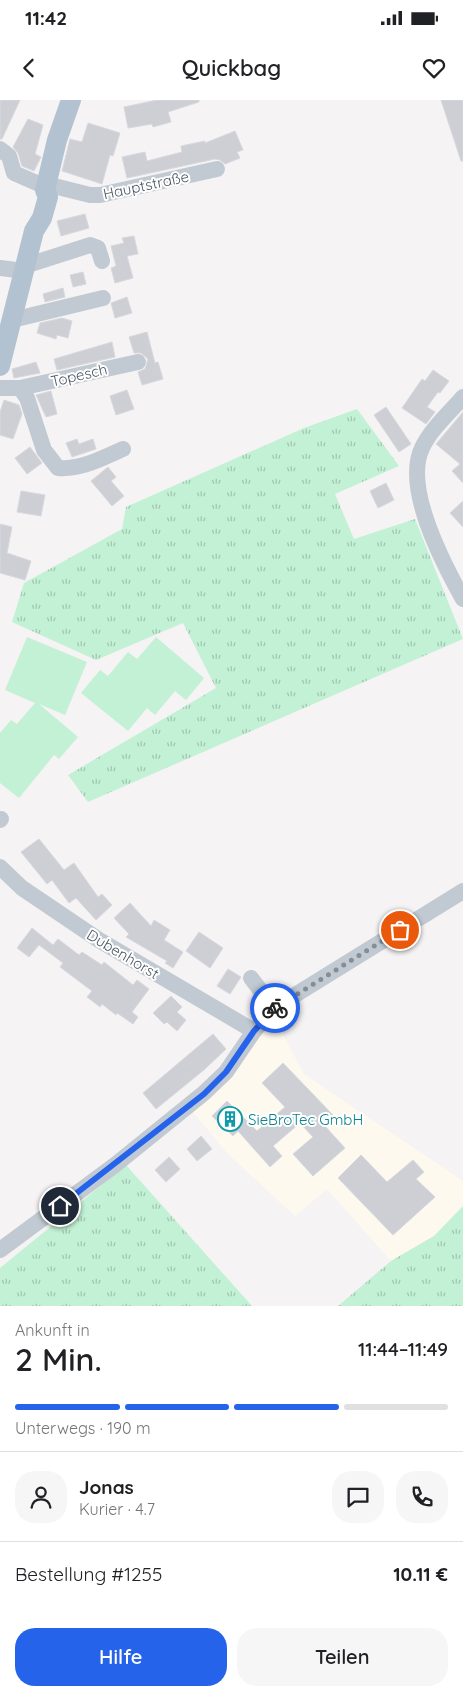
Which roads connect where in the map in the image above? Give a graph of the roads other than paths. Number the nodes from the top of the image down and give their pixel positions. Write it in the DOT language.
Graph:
graph roads {
  1 [pos="63,100"];
  2 [pos="71,100"];
  3 [pos="57,140"];
  4 [pos="0,148"];
  5 [pos="217,170"];
  6 [pos="46,187"];
  7 [pos="102,261"];
  8 [pos="0,268"];
  9 [pos="25,269"];
  10 [pos="103,298"];
  11 [pos="12,320"];
  12 [pos="138,362"];
  13 [pos="0,366"];
  14 [pos="0,388"];
  15 [pos="20,388"];
  16 [pos="463,397"];
  17 [pos="123,449"];
  18 [pos="463,599"];
  19 [pos="0,867"];
  20 [pos="463,891"];
  21 [pos="251,978"];
  22 [pos="274,1008"];
  23 [pos="254,1031"];
  24 [pos="0,1250"];
  1 -- 3 [label="main road"];
  2 -- 3 [label="main road"];
  3 -- 6 [label="main road"];
  4 -- 6 [label="street, Hauptstraße"];
  5 -- 6 [label="street, Hauptstraße"];
  6 -- 9 [label="main road"];
  7 -- 9 [label="street"];
  8 -- 9 [label="street"];
  9 -- 11 [label="main road"];
  10 -- 11 [label="street"];
  11 -- 13 [label="main road"];
  12 -- 15 [label="street, Topesch"];
  14 -- 15 [label="street, Topesch"];
  15 -- 17 [label="street"];
  16 -- 18 [label="street"];
  19 -- 23 [label="street, Dubenhorst"];
  20 -- 22 [label="street"];
  21 -- 22 [label="street"];
  22 -- 23 [label="street"];
  23 -- 24 [label="street"];
}
